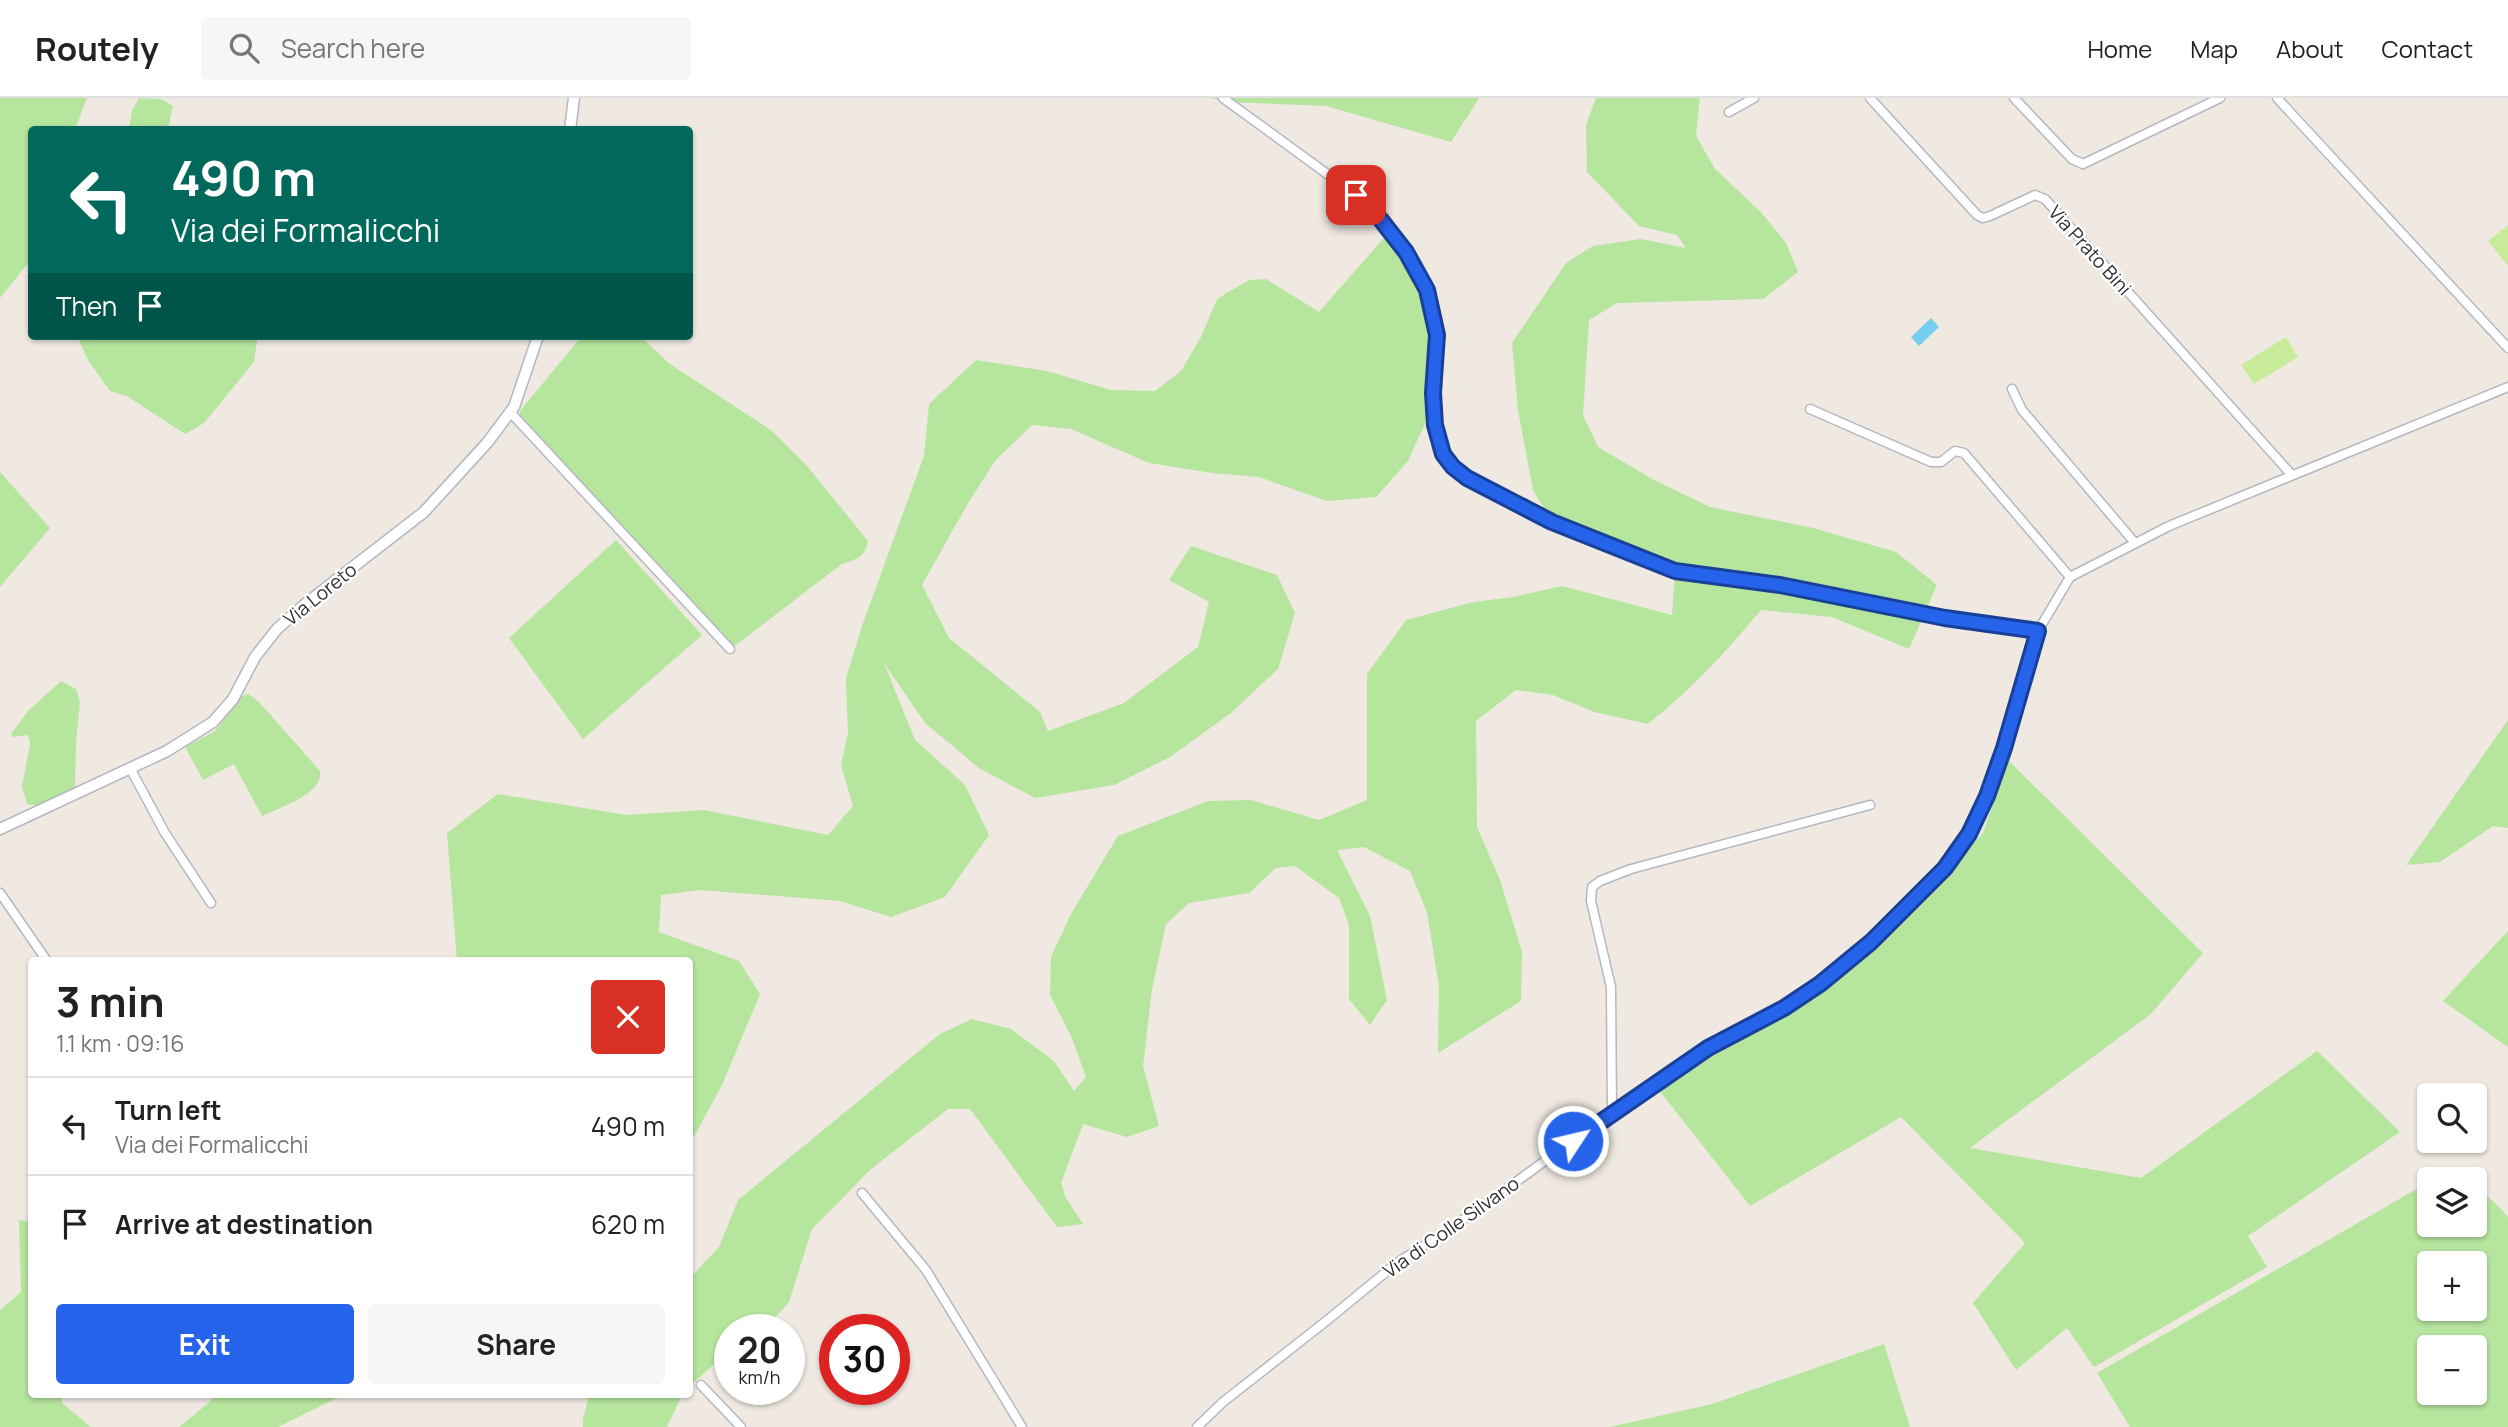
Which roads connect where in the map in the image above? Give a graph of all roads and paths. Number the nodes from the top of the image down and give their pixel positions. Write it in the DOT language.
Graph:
graph roads {
  1 [pos="574,98"];
  2 [pos="1223,98"];
  3 [pos="1754,98"];
  4 [pos="1870,98"];
  5 [pos="2014,98"];
  6 [pos="2220,98"];
  7 [pos="2277,98"];
  8 [pos="1729,112"];
  9 [pos="570,126"];
  10 [pos="537,340"];
  11 [pos="2508,348"];
  12 [pos="2508,387"];
  13 [pos="2012,389"];
  14 [pos="1810,409"];
  15 [pos="511,413"];
  16 [pos="2291,474"];
  17 [pos="2135,543"];
  18 [pos="2070,577"];
  19 [pos="2038,631"];
  20 [pos="730,649"];
  21 [pos="130,768"];
  22 [pos="1870,805"];
  23 [pos="0,829"];
  24 [pos="0,893"];
  25 [pos="211,902"];
  26 [pos="44,957"];
  27 [pos="1612,1114"];
  28 [pos="862,1193"];
  29 [pos="701,1384"];
  30 [pos="741,1427"];
  31 [pos="1021,1427"];
  32 [pos="1196,1427"];
  1 -- 9 [label="street"];
  2 -- 19 [label="street"];
  3 -- 8 [label="street"];
  4 -- 16 [label="street, Via Prato Bini"];
  5 -- 6 [label="street"];
  7 -- 11 [label="street"];
  10 -- 15 [label="street, Via Loreto"];
  12 -- 16 [label="street"];
  13 -- 17 [label="street"];
  14 -- 18 [label="street"];
  15 -- 20 [label="street"];
  15 -- 21 [label="street, Via Loreto"];
  16 -- 17 [label="street"];
  17 -- 18 [label="street"];
  18 -- 19 [label="street"];
  19 -- 27 [label="street, Via di Colle Silvano"];
  21 -- 23 [label="street, Via Loreto"];
  21 -- 25 [label="street"];
  22 -- 27 [label="street"];
  24 -- 26 [label="street"];
  27 -- 32 [label="street, Via di Colle Silvano"];
  28 -- 31 [label="street"];
  29 -- 30 [label="street"];
}
